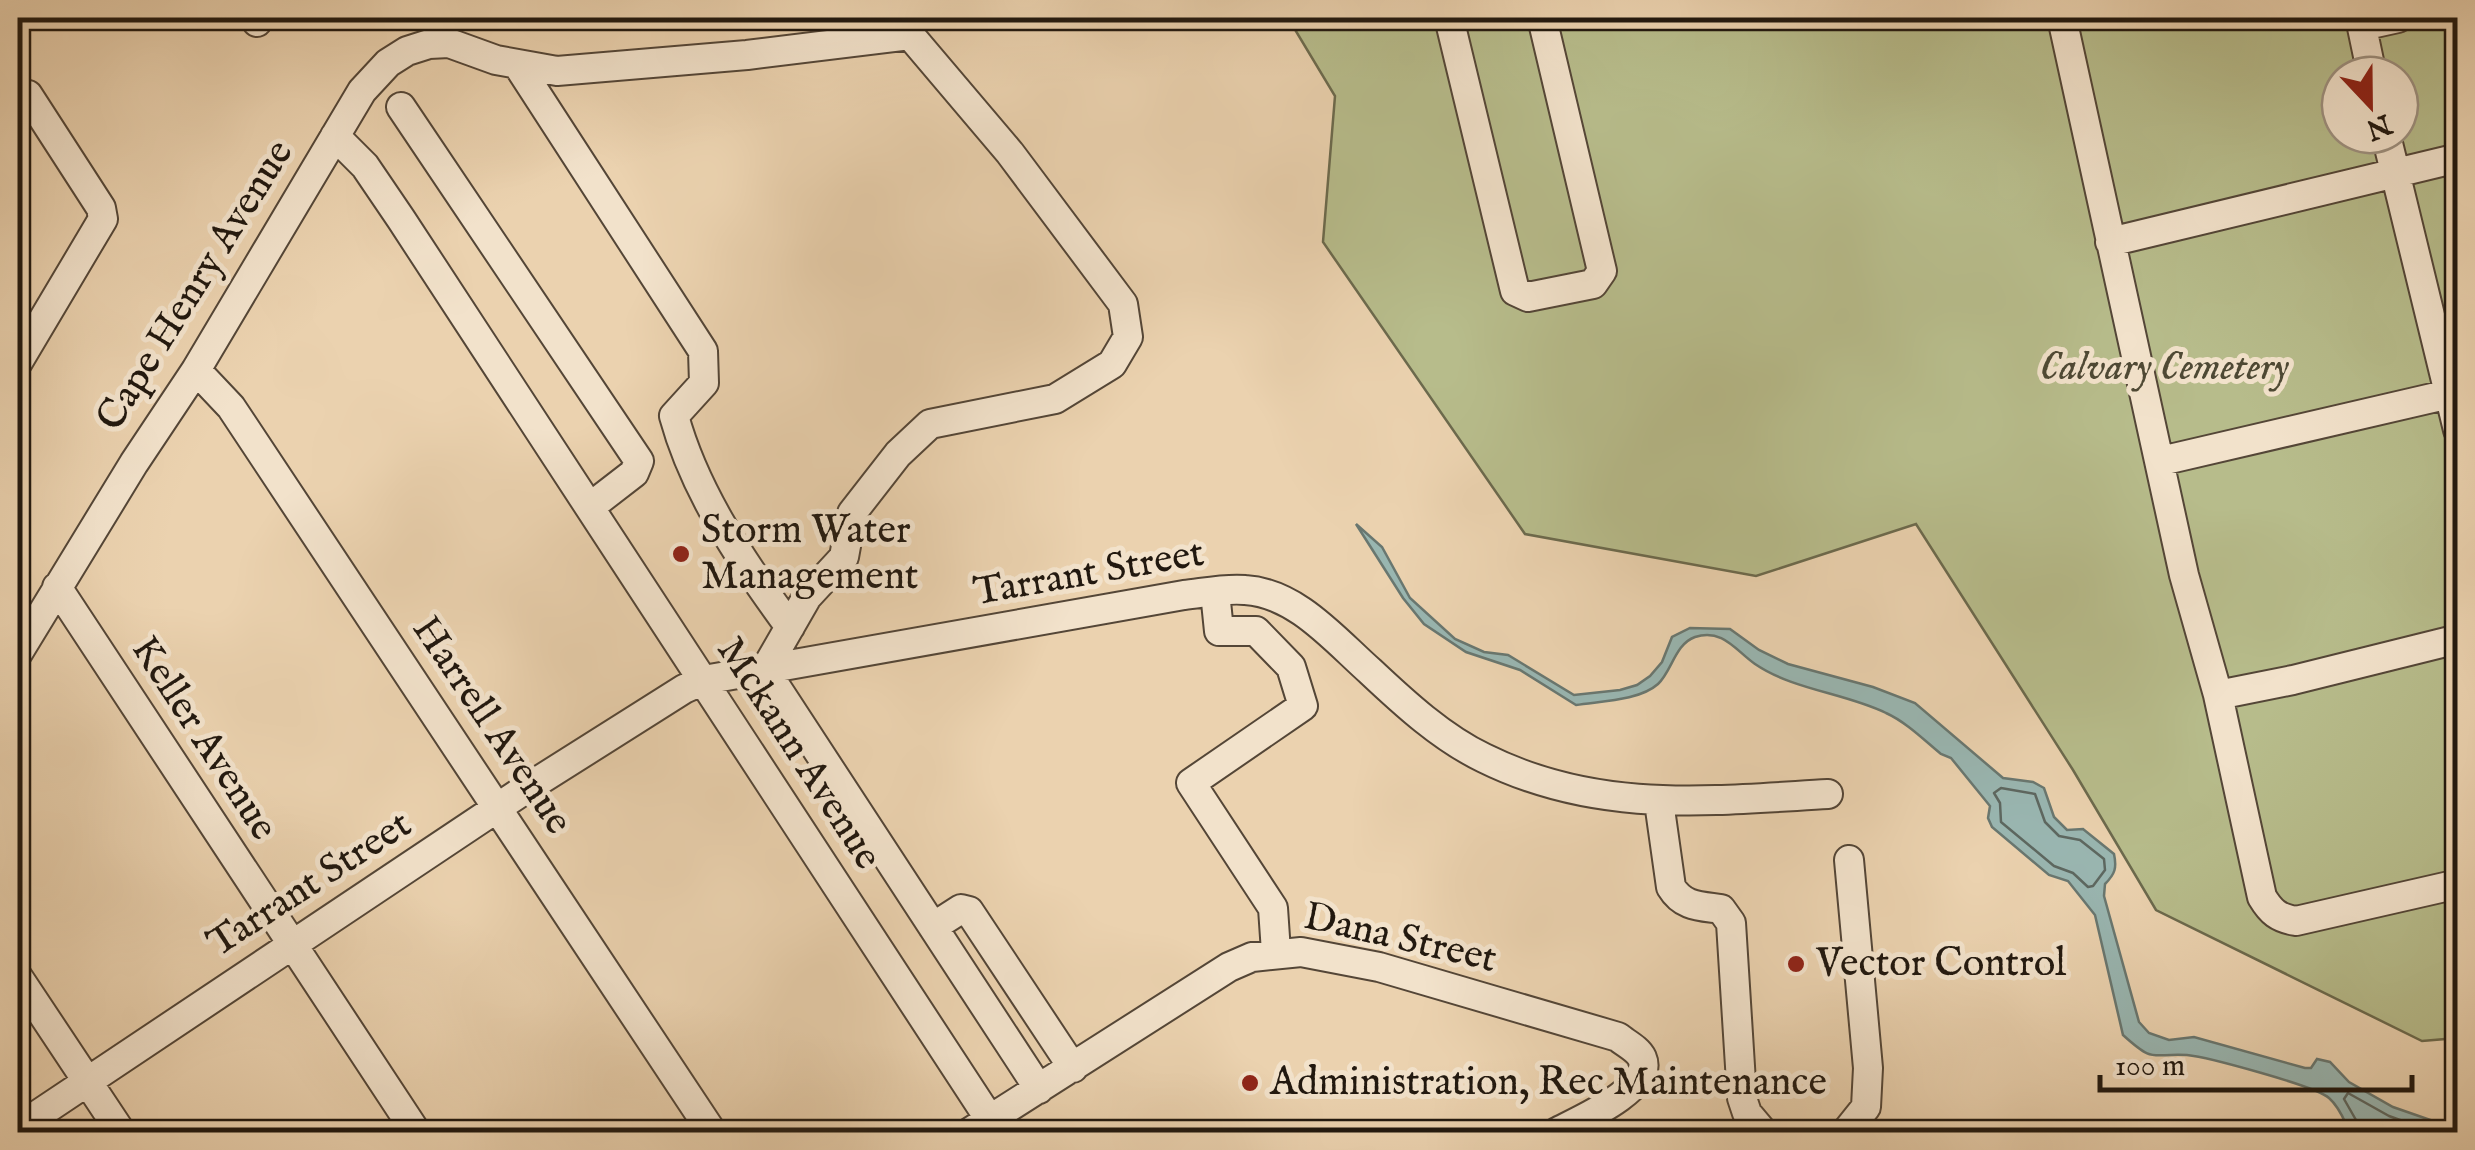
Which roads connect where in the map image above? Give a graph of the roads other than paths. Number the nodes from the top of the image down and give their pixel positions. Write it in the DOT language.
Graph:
graph roads {
  1 [pos="1449,18"];
  2 [pos="1542,18"];
  3 [pos="2062,18"];
  4 [pos="2398,18"];
  5 [pos="2361,22"];
  6 [pos="2368,55"];
  7 [pos="506,62"];
  8 [pos="28,95"];
  9 [pos="401,107"];
  10 [pos="335,136"];
  11 [pos="2391,155"];
  12 [pos="2458,158"];
  13 [pos="2396,173"];
  14 [pos="2110,242"];
  15 [pos="18,362"];
  16 [pos="196,370"];
  17 [pos="2453,392"];
  18 [pos="2458,430"];
  19 [pos="2160,461"];
  20 [pos="590,508"];
  21 [pos="57,588"];
  22 [pos="1215,592"];
  23 [pos="790,627"];
  24 [pos="2458,639"];
  25 [pos="18,653"];
  26 [pos="765,670"];
  27 [pos="704,680"];
  28 [pos="2218,695"];
  29 [pos="1828,794"];
  30 [pos="1659,802"];
  31 [pos="496,809"];
  32 [pos="1849,860"];
  33 [pos="2458,884"];
  34 [pos="933,927"];
  35 [pos="292,946"];
  36 [pos="1276,952"];
  37 [pos="18,977"];
  38 [pos="1073,1068"];
  39 [pos="87,1081"];
  40 [pos="1039,1088"];
  41 [pos="18,1128"];
  42 [pos="986,1128"];
  43 [pos="121,1132"];
  44 [pos="416,1132"];
  45 [pos="712,1132"];
  46 [pos="1558,1132"];
  47 [pos="1763,1132"];
  48 [pos="1846,1132"];
  1 -- 2 [label="street"];
  3 -- 14 [label="street"];
  4 -- 5 [label="street"];
  5 -- 6 [label="street"];
  7 -- 10 [label="street, Cape Henry Avenue"];
  7 -- 23 [label="street"];
  7 -- 23 [label="street, Cape Henry Avenue"];
  8 -- 15 [label="street"];
  9 -- 20 [label="street"];
  10 -- 16 [label="street, Cape Henry Avenue"];
  10 -- 20 [label="street, Mckann Avenue"];
  11 -- 13 [label="street"];
  12 -- 13 [label="street"];
  13 -- 14 [label="street"];
  13 -- 17 [label="street"];
  14 -- 19 [label="street"];
  16 -- 21 [label="street, Cape Henry Avenue"];
  16 -- 31 [label="street, Harrell Avenue"];
  17 -- 18 [label="street"];
  17 -- 19 [label="street"];
  19 -- 28 [label="street"];
  20 -- 27 [label="street, Mckann Avenue"];
  21 -- 25 [label="street, Cape Henry Avenue"];
  21 -- 35 [label="street, Keller Avenue"];
  22 -- 26 [label="street, Tarrant Street"];
  22 -- 30 [label="street, Tarrant Street"];
  22 -- 36 [label="street"];
  23 -- 26 [label="street"];
  24 -- 28 [label="street"];
  26 -- 27 [label="street, Tarrant Street"];
  26 -- 34 [label="street"];
  27 -- 31 [label="street, Tarrant Street"];
  27 -- 42 [label="street, Mckann Avenue"];
  28 -- 33 [label="street"];
  29 -- 30 [label="street, Tarrant Street"];
  30 -- 47 [label="street"];
  31 -- 35 [label="street, Tarrant Street"];
  31 -- 45 [label="street, Harrell Avenue"];
  32 -- 48 [label="street"];
  34 -- 38 [label="street"];
  34 -- 40 [label="street"];
  35 -- 39 [label="street, Tarrant Street"];
  35 -- 44 [label="street, Keller Avenue"];
  36 -- 38 [label="street, Dana Street"];
  36 -- 46 [label="street, Dana Street"];
  37 -- 39 [label="street"];
  38 -- 40 [label="street, Dana Street"];
  39 -- 41 [label="street, Tarrant Street"];
  39 -- 43 [label="street"];
  40 -- 42 [label="street, Dana Street"];
}
